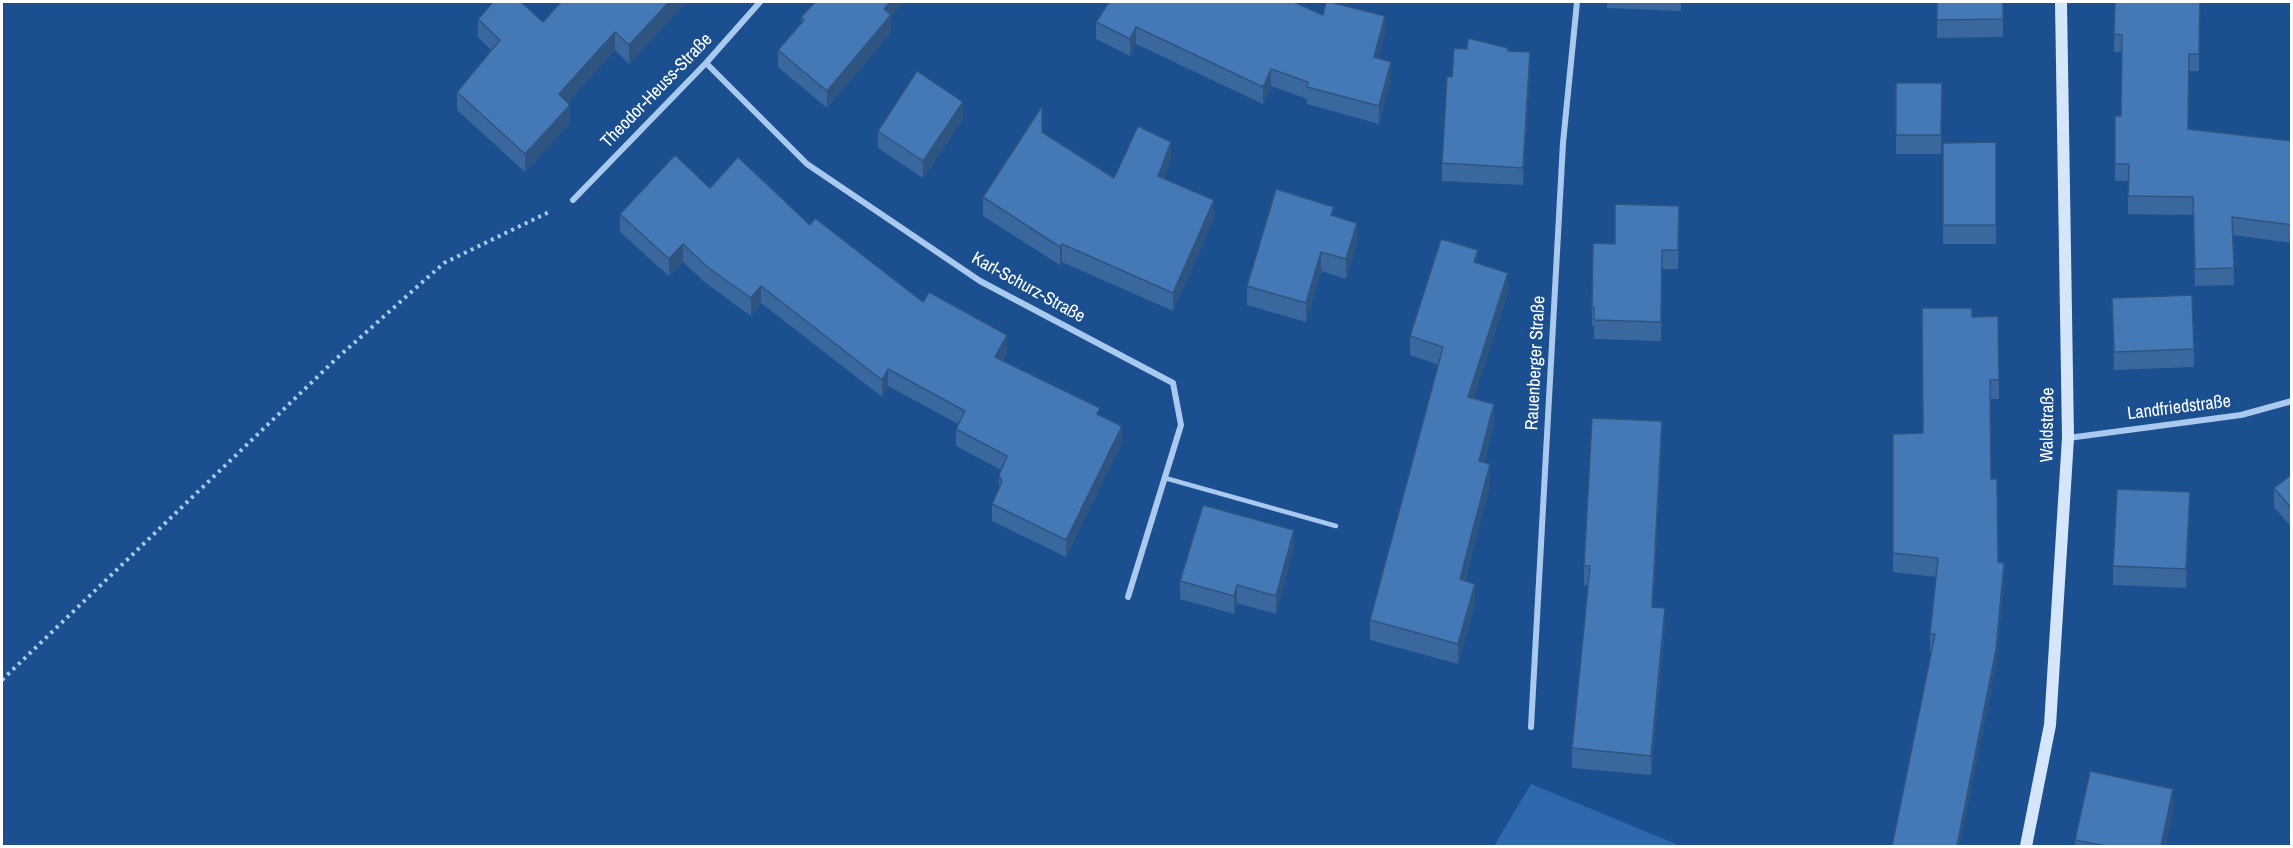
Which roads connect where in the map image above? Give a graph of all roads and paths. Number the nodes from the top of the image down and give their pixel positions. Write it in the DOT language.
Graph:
graph roads {
  1 [pos="759,2"];
  2 [pos="1577,2"];
  3 [pos="2061,2"];
  4 [pos="706,63"];
  5 [pos="573,200"];
  6 [pos="2292,401"];
  7 [pos="2068,438"];
  8 [pos="1165,478"];
  9 [pos="1336,526"];
  10 [pos="1128,597"];
  11 [pos="2,680"];
  12 [pos="1531,727"];
  13 [pos="2026,846"];
  1 -- 4 [label="street, Theodor-Heuss-Straße"];
  2 -- 12 [label="street, Rauenberger Straße"];
  3 -- 7 [label="street, Waldstraße"];
  4 -- 5 [label="street, Theodor-Heuss-Straße"];
  4 -- 8 [label="street, Karl-Schurz-Straße"];
  5 -- 11 [label="path"];
  6 -- 7 [label="street, Landfriedstraße"];
  7 -- 13 [label="street, Waldstraße"];
  8 -- 9 [label="lane"];
  8 -- 10 [label="street, Karl-Schurz-Straße"];
}
